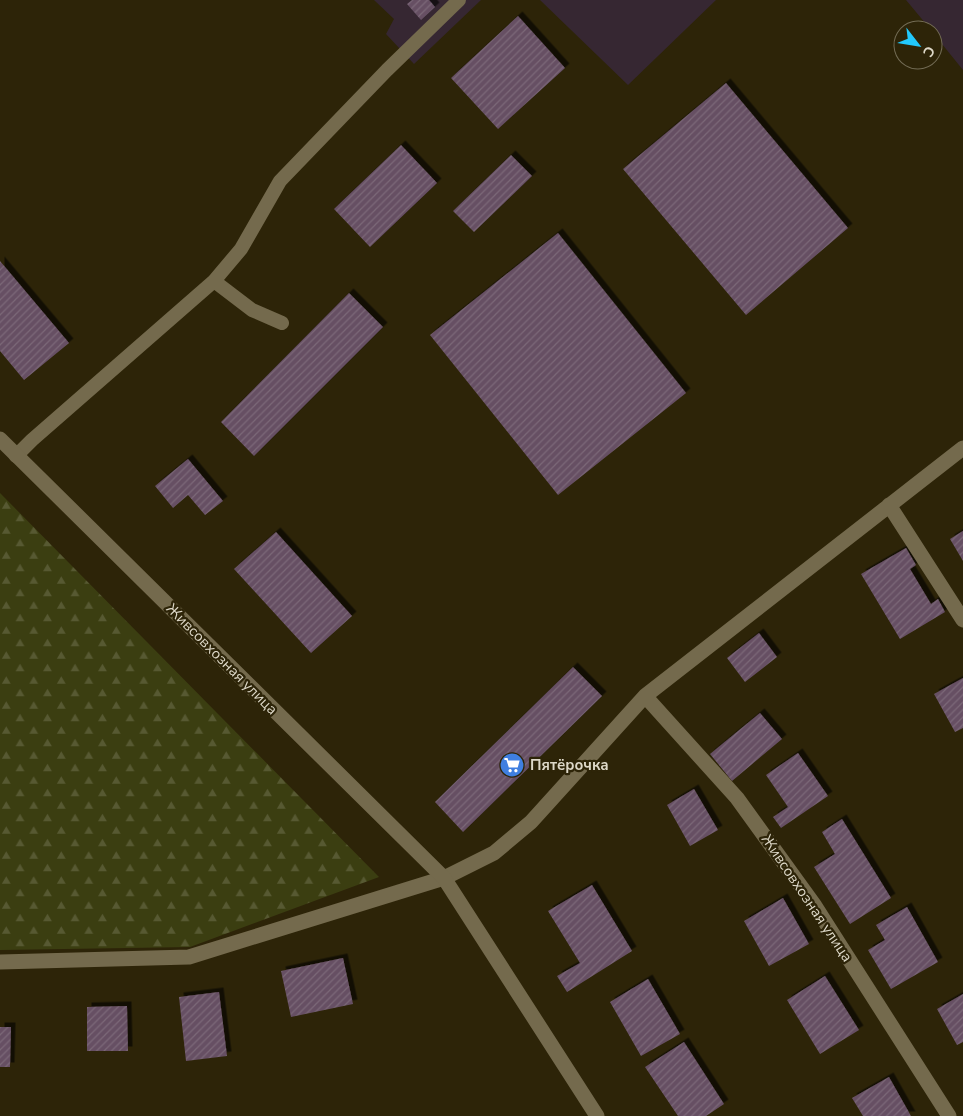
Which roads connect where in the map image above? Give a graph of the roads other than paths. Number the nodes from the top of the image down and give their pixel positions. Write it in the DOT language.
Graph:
graph roads {
  1 [pos="460,0"];
  2 [pos="214,281"];
  3 [pos="282,323"];
  4 [pos="0,439"];
  5 [pos="963,448"];
  6 [pos="16,456"];
  7 [pos="889,505"];
  8 [pos="963,620"];
  9 [pos="644,696"];
  10 [pos="444,878"];
  11 [pos="0,962"];
  12 [pos="597,1116"];
  13 [pos="949,1116"];
  1 -- 2 [label="lane"];
  2 -- 3 [label="lane"];
  2 -- 6 [label="lane"];
  4 -- 6 [label="street, Живсовхозная улица"];
  5 -- 7 [label="street"];
  6 -- 10 [label="street, Живсовхозная улица"];
  7 -- 8 [label="street"];
  7 -- 9 [label="street"];
  9 -- 10 [label="street"];
  9 -- 13 [label="street, Живсовхозная улица"];
  10 -- 11 [label="street"];
  10 -- 12 [label="street, Живсовхозная улица"];
}
